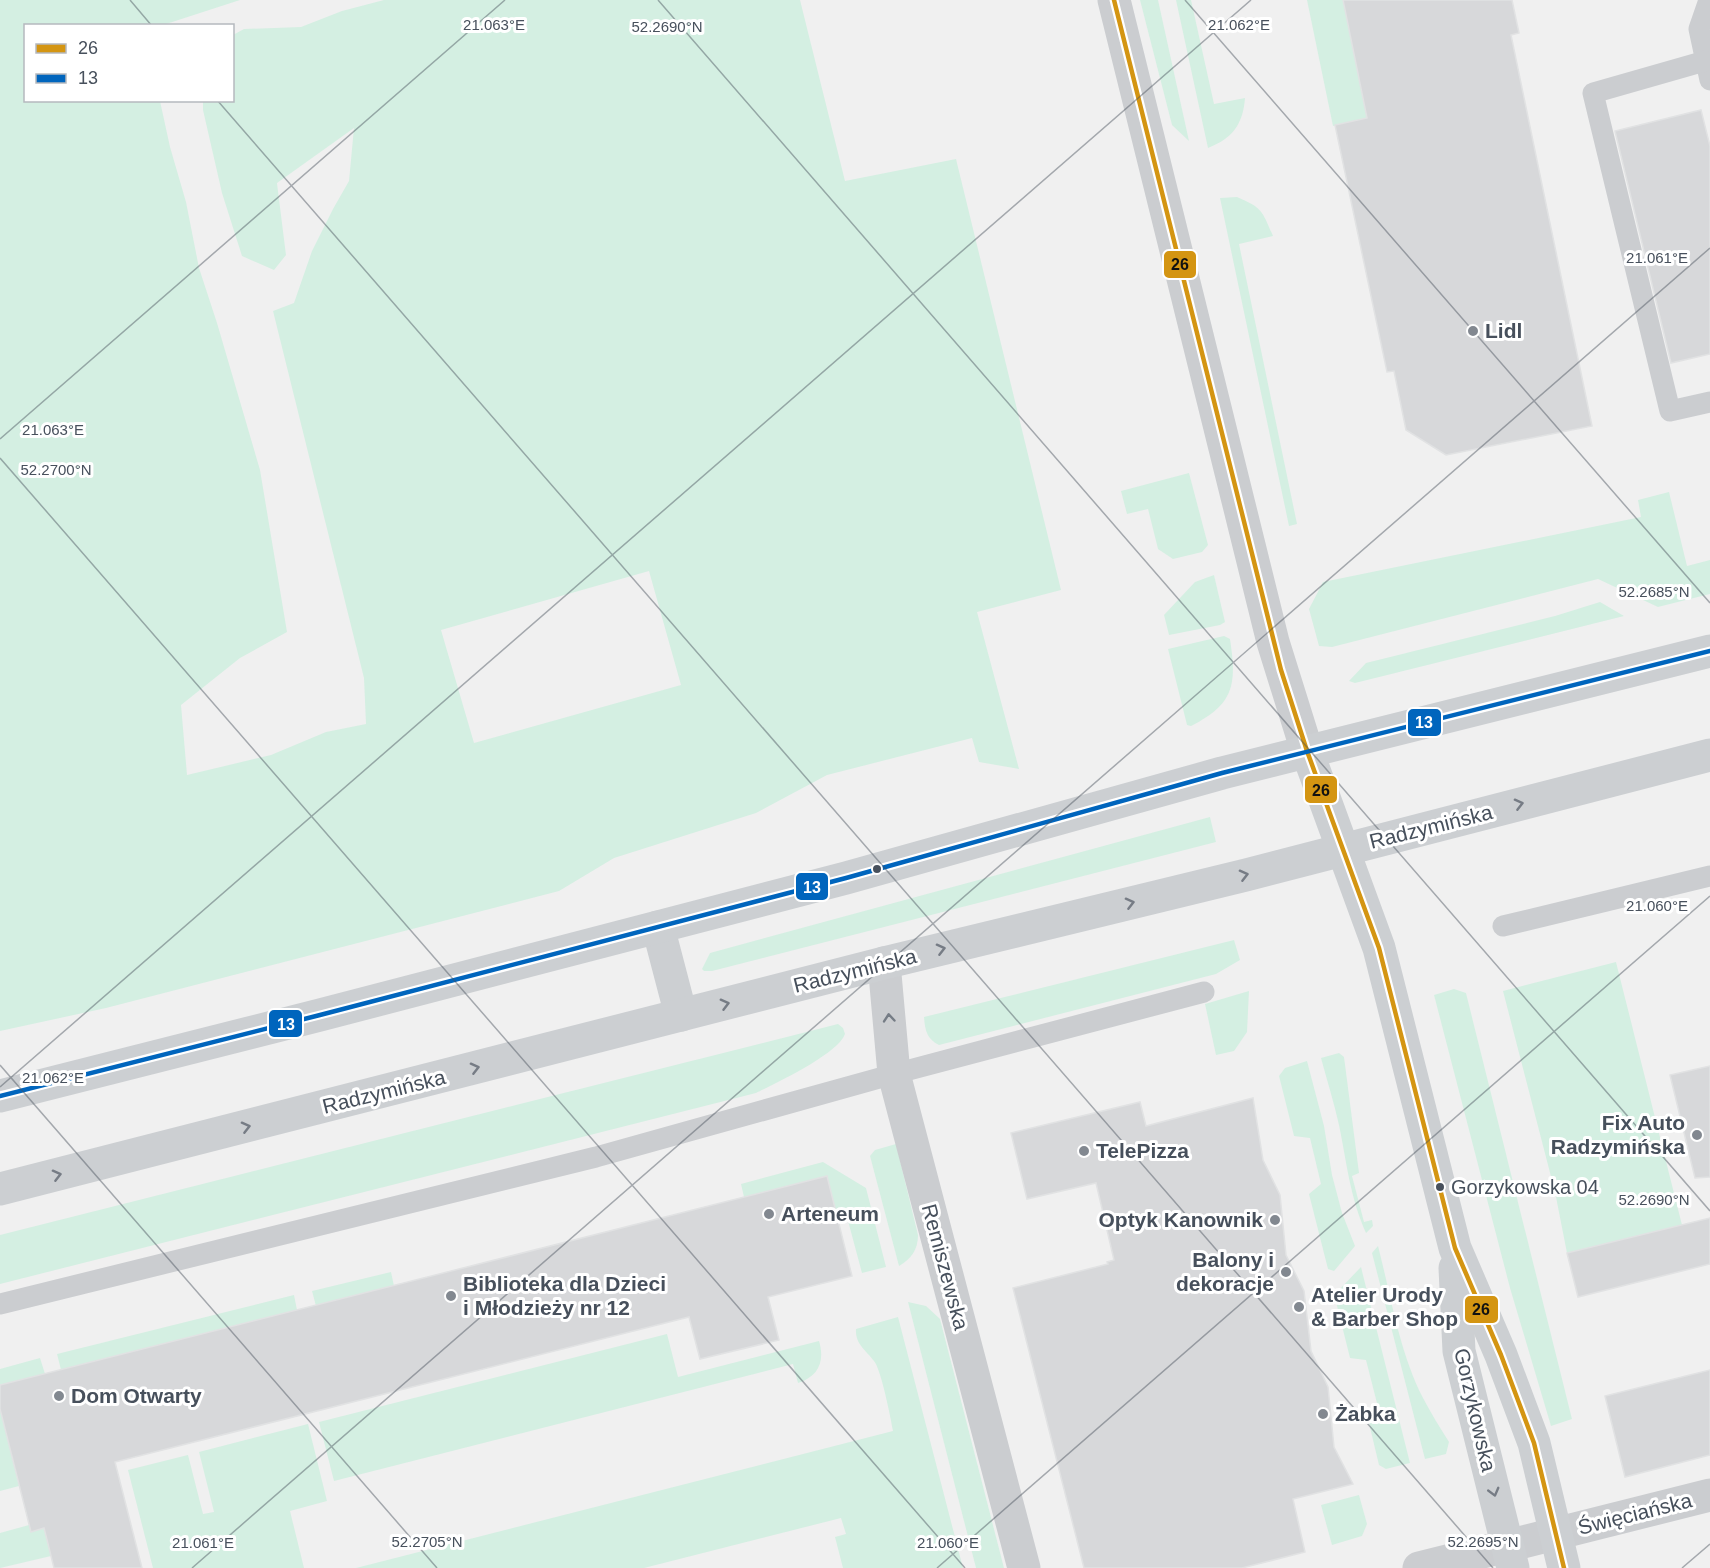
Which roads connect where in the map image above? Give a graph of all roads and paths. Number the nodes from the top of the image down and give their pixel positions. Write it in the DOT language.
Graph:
graph roads {
  1 [pos="1114,0"];
  2 [pos="1709,0"];
  3 [pos="1708,70"];
  4 [pos="1710,402"];
  5 [pos="1710,651"];
  6 [pos="1307,751"];
  7 [pos="1710,755"];
  8 [pos="1343,850"];
  9 [pos="1710,876"];
  10 [pos="1503,926"];
  11 [pos="658,927"];
  12 [pos="884,963"];
  13 [pos="1204,992"];
  14 [pos="681,1016"];
  15 [pos="894,1074"];
  16 [pos="0,1096"];
  17 [pos="0,1189"];
  18 [pos="1455,1248"];
  19 [pos="0,1304"];
  20 [pos="1710,1495"];
  21 [pos="1556,1533"];
  22 [pos="1511,1556"];
  23 [pos="1024,1568"];
  24 [pos="1419,1568"];
  25 [pos="1564,1568"];
  1 -- 6 [label="street, Gorzykowska"];
  2 -- 3 [label="lane"];
  3 -- 4 [label="lane"];
  5 -- 6 [label="main road"];
  6 -- 8 [label="main road, Gorzykowska"];
  6 -- 11 [label="main road"];
  8 -- 7 [label="main road, Radzymińska, one-way"];
  12 -- 8 [label="main road, Radzymińska, one-way"];
  8 -- 18 [label="main road, Gorzykowska"];
  9 -- 10 [label="lane"];
  11 -- 14 [label="main road"];
  11 -- 16 [label="main road"];
  14 -- 12 [label="main road, Radzymińska, one-way"];
  15 -- 12 [label="street, Remiszewska, one-way"];
  13 -- 15 [label="lane"];
  17 -- 14 [label="main road, Radzymińska, one-way"];
  15 -- 19 [label="lane"];
  15 -- 23 [label="street, Remiszewska"];
  18 -- 21 [label="main road, Gorzykowska"];
  18 -- 22 [label="main road, Gorzykowska, one-way"];
  20 -- 21 [label="street, Święciańska"];
  21 -- 22 [label="street, Święciańska"];
  21 -- 25 [label="main road, Gorzykowska"];
  22 -- 24 [label="street, Święciańska"];
}
